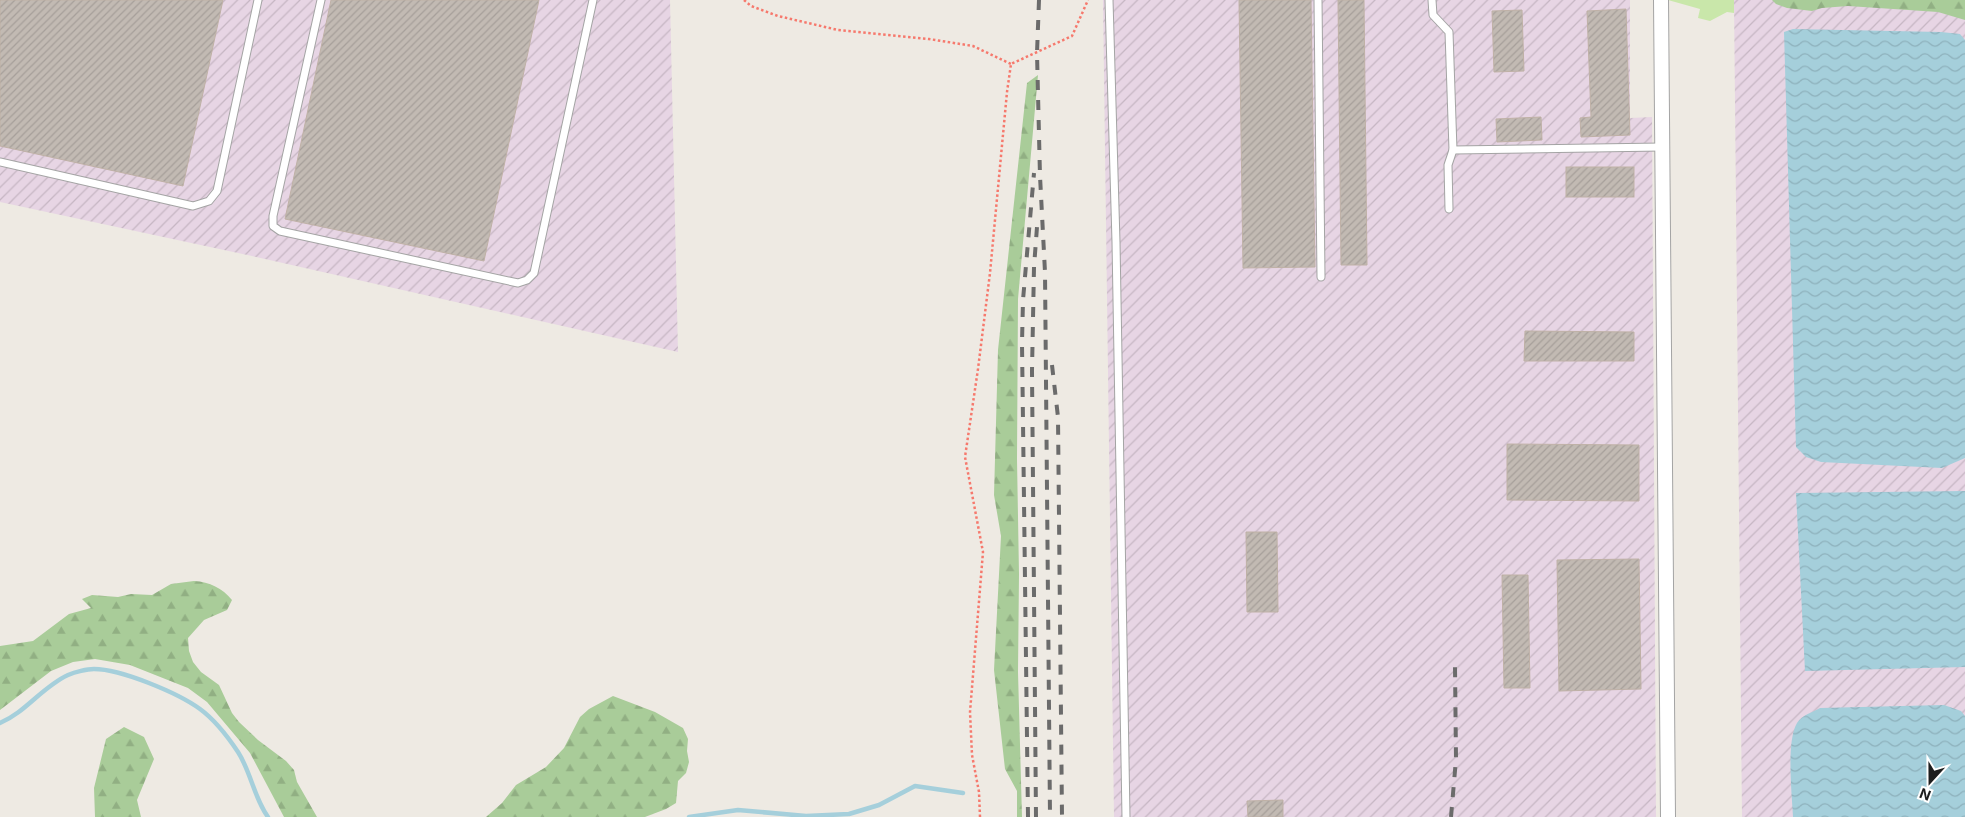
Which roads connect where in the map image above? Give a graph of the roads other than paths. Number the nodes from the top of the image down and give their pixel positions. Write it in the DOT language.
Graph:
graph roads {
  1 [pos="258,0"];
  2 [pos="320,0"];
  3 [pos="593,0"];
  4 [pos="1109,0"];
  5 [pos="1318,0"];
  6 [pos="1432,0"];
  7 [pos="1661,0"];
  8 [pos="1662,147"];
  9 [pos="1453,150"];
  10 [pos="0,162"];
  11 [pos="1449,209"];
  12 [pos="1320,277"];
  13 [pos="1126,817"];
  14 [pos="1668,817"];
  1 -- 10 [label="lane"];
  2 -- 3 [label="lane"];
  4 -- 13 [label="lane"];
  5 -- 12 [label="lane"];
  6 -- 9 [label="lane"];
  7 -- 8 [label="street"];
  8 -- 9 [label="lane"];
  8 -- 14 [label="street"];
  9 -- 11 [label="lane"];
}
